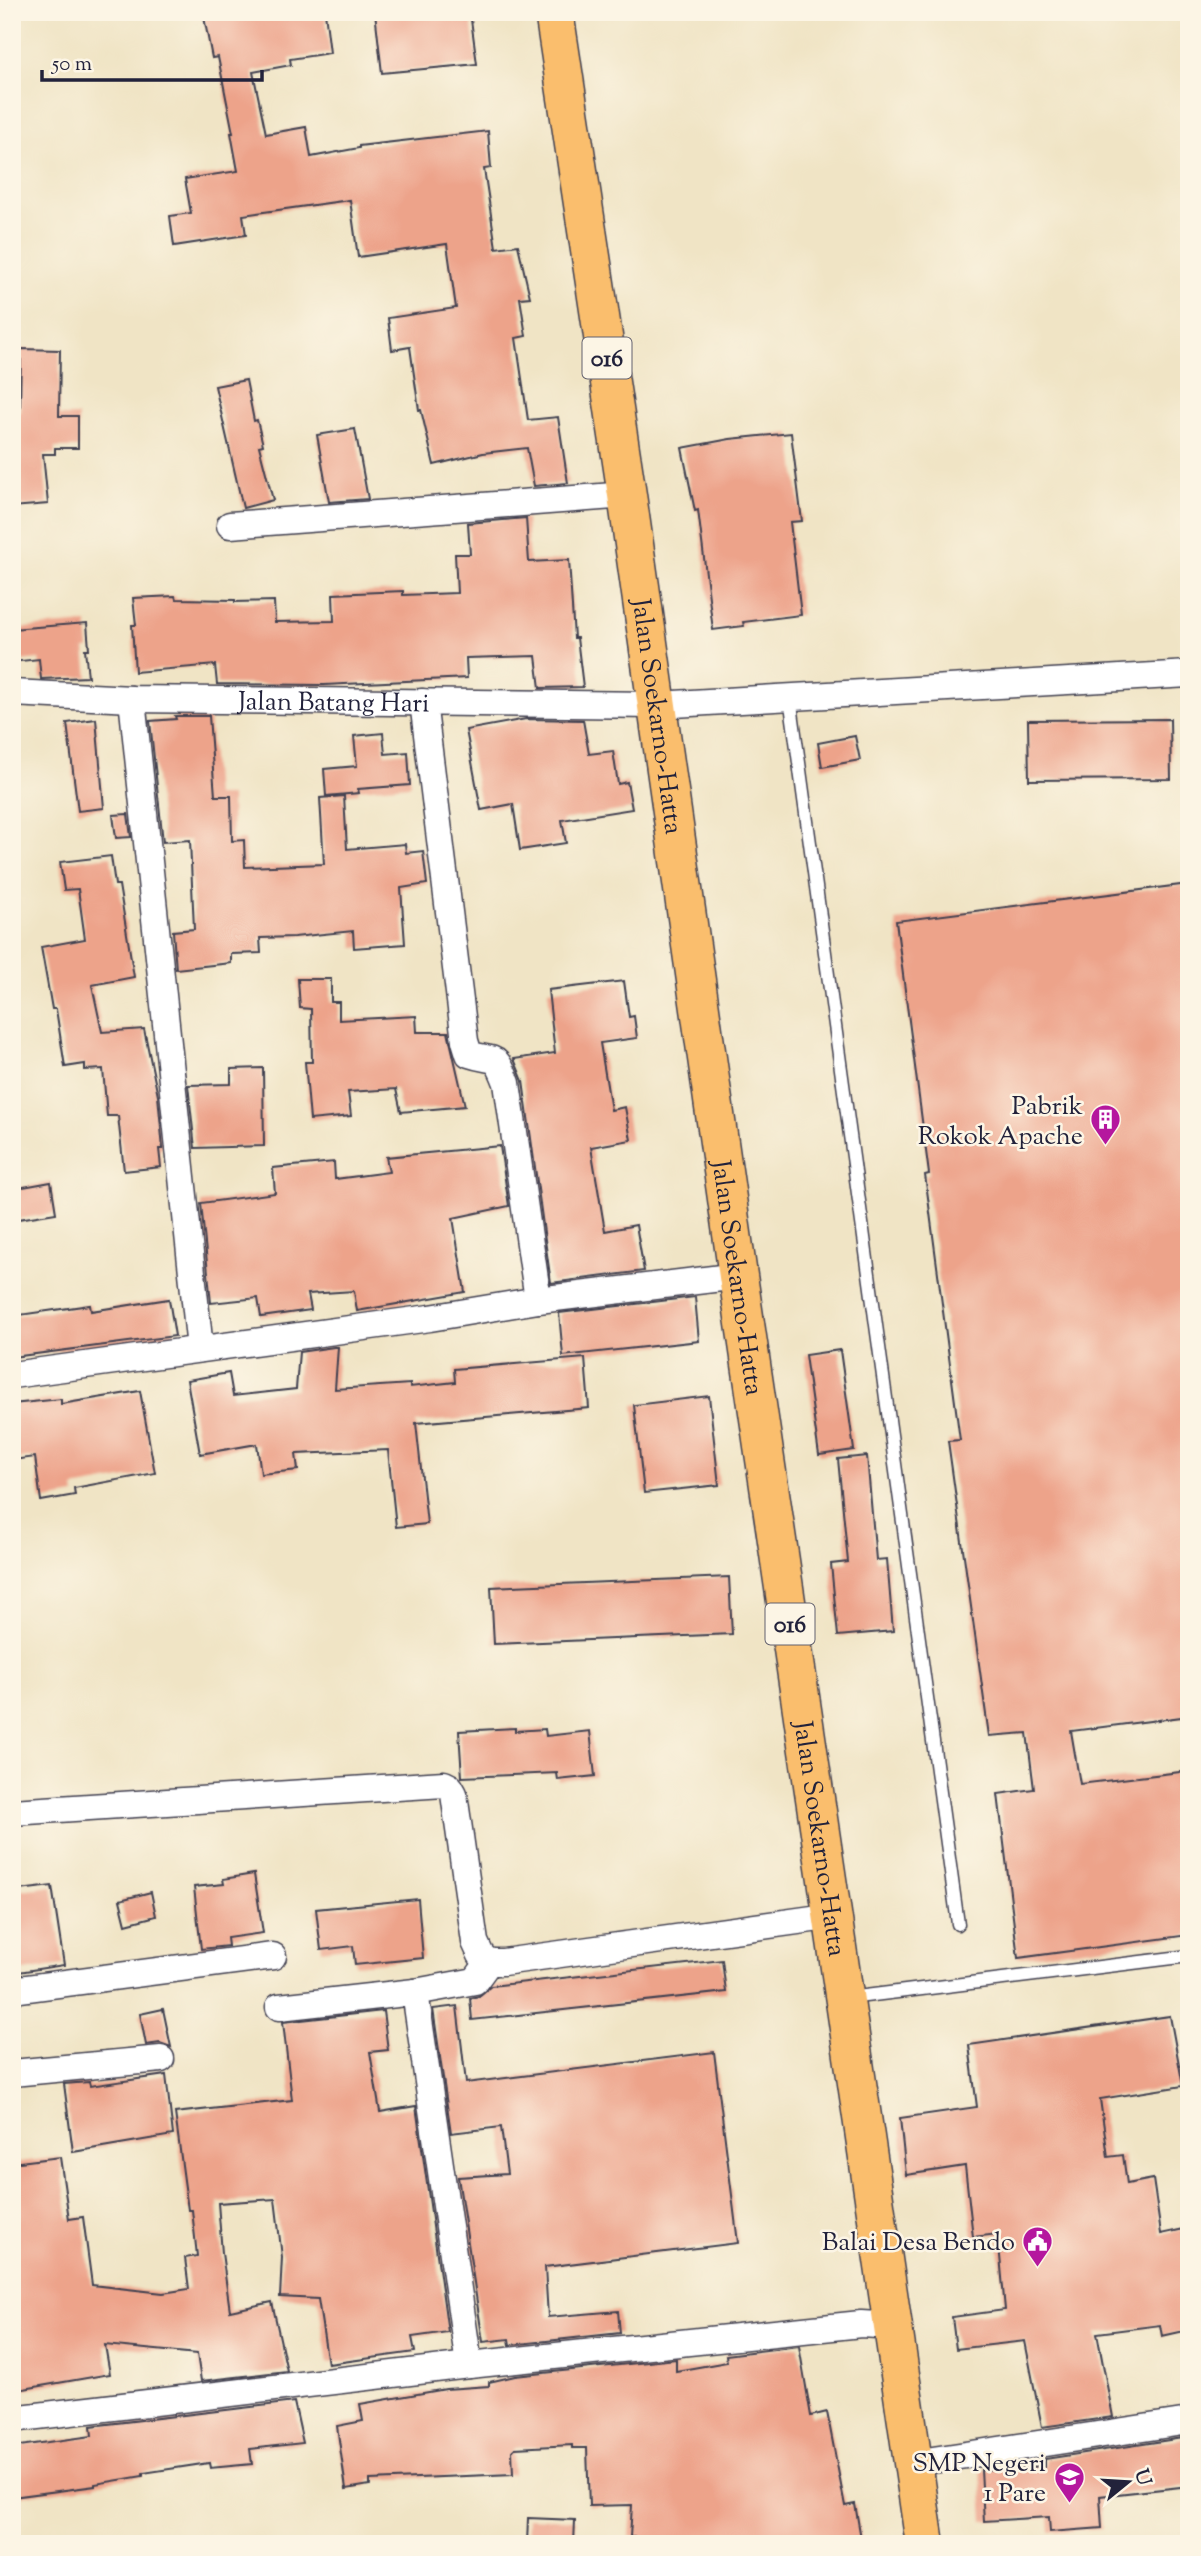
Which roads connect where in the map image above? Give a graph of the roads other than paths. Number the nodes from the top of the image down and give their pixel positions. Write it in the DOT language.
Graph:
graph roads {
  1 [pos="554,12"];
  2 [pos="627,495"];
  3 [pos="230,525"];
  4 [pos="1189,674"];
  5 [pos="12,693"];
  6 [pos="790,697"];
  7 [pos="132,699"];
  8 [pos="423,702"];
  9 [pos="657,705"];
  10 [pos="738,1276"];
  11 [pos="538,1300"];
  12 [pos="200,1349"];
  13 [pos="12,1375"];
  14 [pos="12,1812"];
  15 [pos="834,1916"];
  16 [pos="958,1924"];
  17 [pos="273,1956"];
  18 [pos="1189,1956"];
  19 [pos="489,1962"];
  20 [pos="12,1990"];
  21 [pos="415,1992"];
  22 [pos="846,1999"];
  23 [pos="279,2007"];
  24 [pos="161,2059"];
  25 [pos="12,2073"];
  26 [pos="894,2326"];
  27 [pos="469,2365"];
  28 [pos="12,2419"];
  29 [pos="1189,2421"];
  30 [pos="913,2463"];
  31 [pos="925,2544"];
  1 -- 2 [label="main road, Jalan Soekarno-Hatta / 016"];
  2 -- 3 [label="street"];
  2 -- 9 [label="main road, Jalan Soekarno-Hatta / 016"];
  4 -- 6 [label="street, Jalan Batang Hari"];
  5 -- 7 [label="street, Jalan Batang Hari"];
  6 -- 9 [label="street, Jalan Batang Hari"];
  6 -- 16 [label="lane"];
  7 -- 8 [label="street, Jalan Batang Hari"];
  7 -- 12 [label="street"];
  8 -- 9 [label="street, Jalan Batang Hari"];
  8 -- 11 [label="street"];
  9 -- 10 [label="main road, Jalan Soekarno-Hatta / 016"];
  10 -- 11 [label="street"];
  10 -- 15 [label="main road, Jalan Soekarno-Hatta / 016"];
  11 -- 12 [label="street"];
  12 -- 13 [label="street"];
  14 -- 19 [label="street"];
  15 -- 19 [label="street"];
  15 -- 22 [label="main road, Jalan Soekarno-Hatta / 016"];
  17 -- 20 [label="street"];
  18 -- 22 [label="lane"];
  19 -- 21 [label="street"];
  21 -- 23 [label="street"];
  21 -- 27 [label="street"];
  22 -- 26 [label="main road, Jalan Soekarno-Hatta / 016"];
  24 -- 25 [label="street"];
  26 -- 27 [label="street"];
  26 -- 30 [label="main road, Jalan Soekarno-Hatta / 016"];
  27 -- 28 [label="street"];
  29 -- 30 [label="street"];
  30 -- 31 [label="main road, Jalan Soekarno-Hatta / 016"];
}
